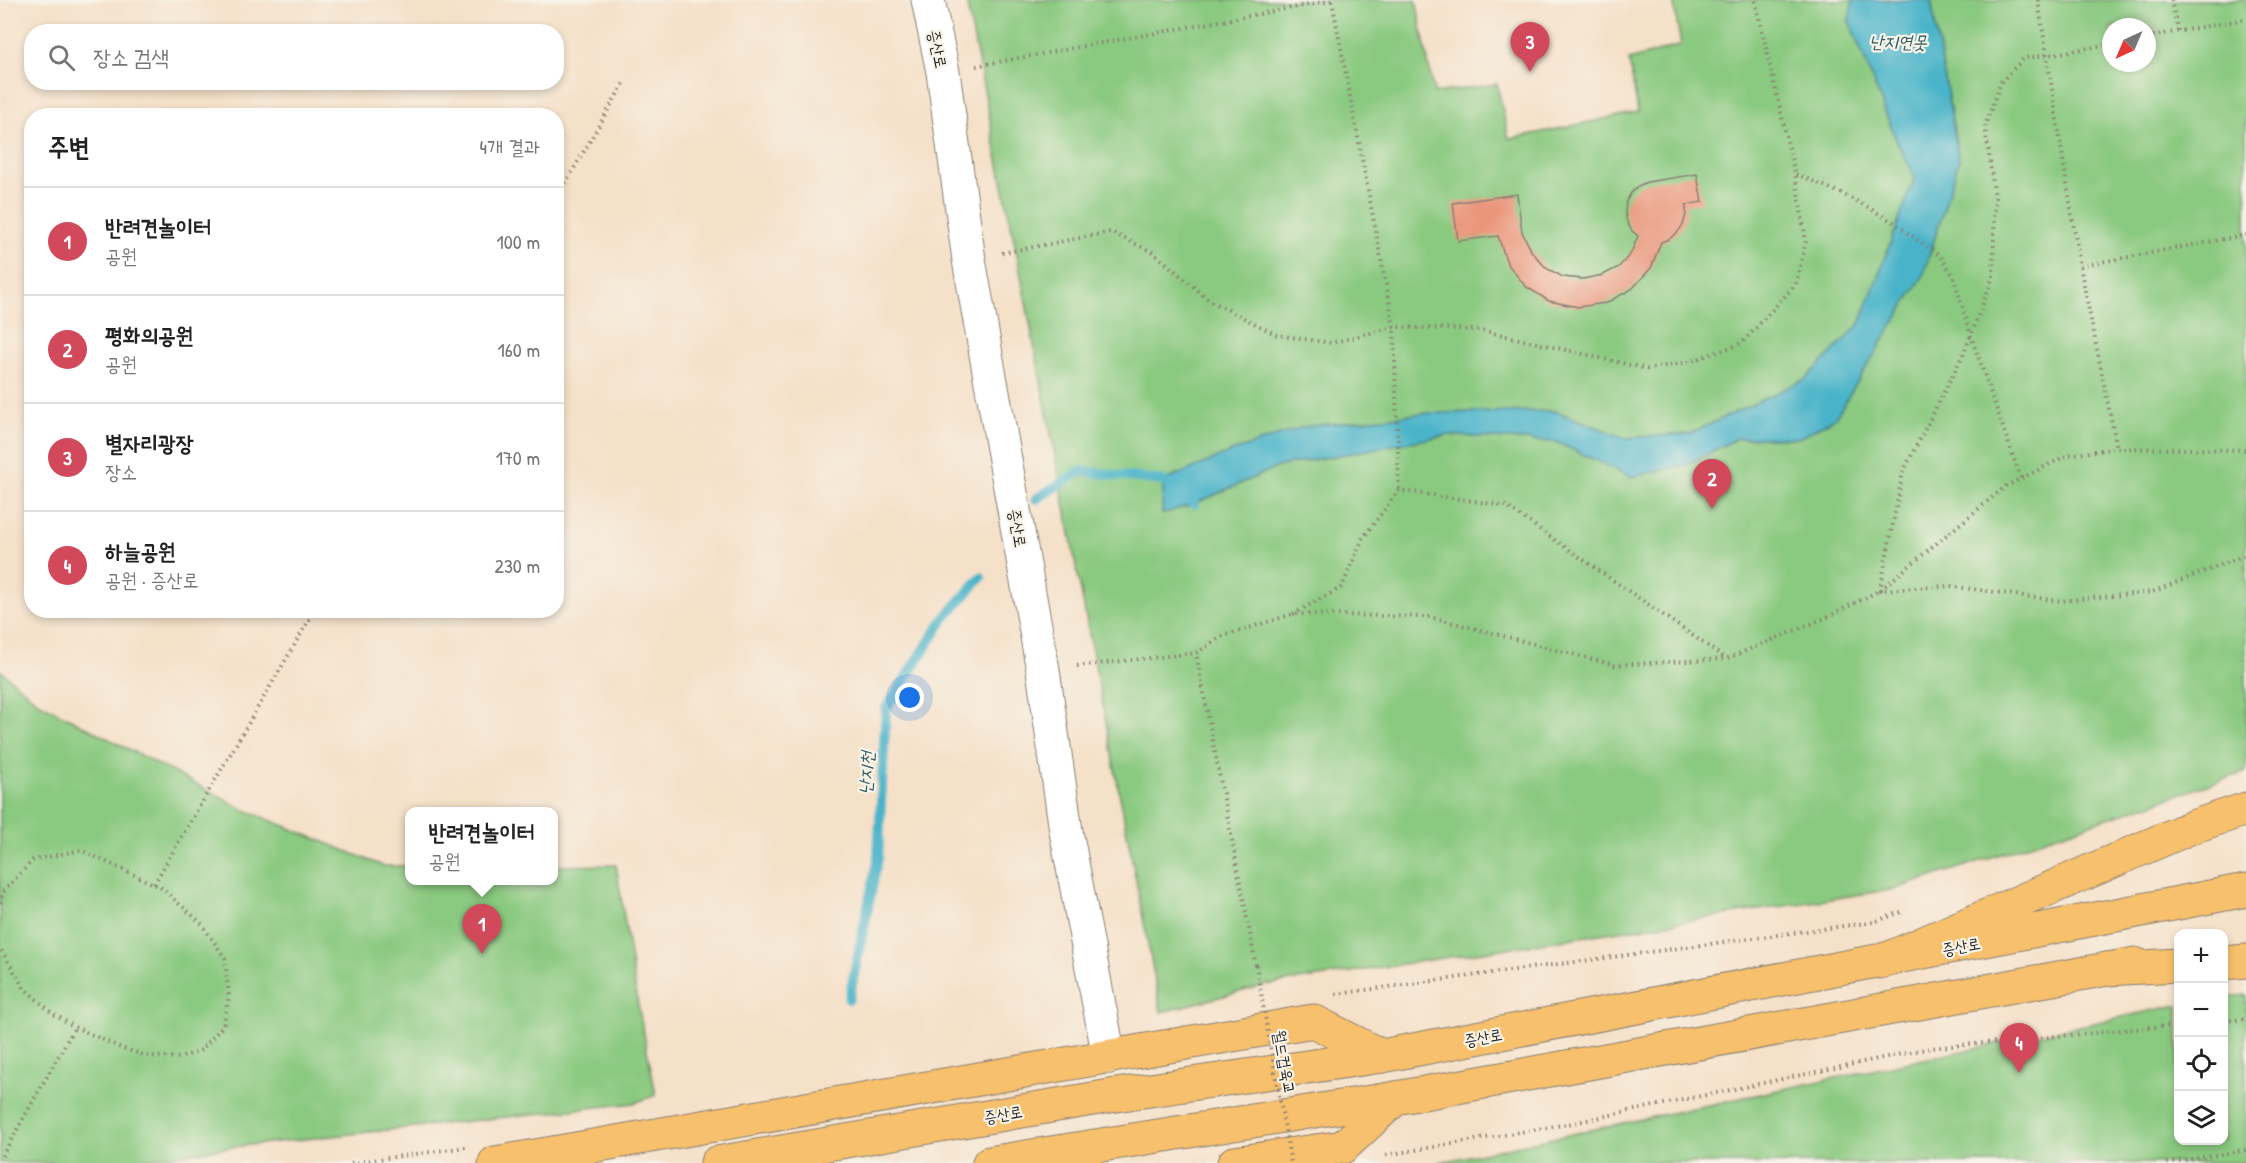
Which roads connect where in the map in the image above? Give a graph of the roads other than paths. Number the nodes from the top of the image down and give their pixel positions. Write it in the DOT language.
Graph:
graph roads {
  1 [pos="928,0"];
  2 [pos="2246,808"];
  3 [pos="2246,890"];
  4 [pos="2246,945"];
  5 [pos="2228,948"];
  6 [pos="2174,958"];
  7 [pos="2246,961"];
  8 [pos="1880,962"];
  9 [pos="2228,963"];
  10 [pos="2174,965"];
  11 [pos="2106,969"];
  12 [pos="1382,1056"];
  13 [pos="1109,1057"];
  14 [pos="1396,1098"];
  15 [pos="495,1163"];
  16 [pos="717,1163"];
  17 [pos="989,1163"];
  18 [pos="1234,1163"];
  1 -- 13 [label="lane, 증산로"];
  2 -- 8 [label="main road"];
  3 -- 8 [label="main road, 증산로"];
  4 -- 5 [label="main road"];
  6 -- 11 [label="main road"];
  7 -- 9 [label="main road"];
  8 -- 12 [label="main road, 증산로"];
  10 -- 11 [label="main road"];
  11 -- 14 [label="main road"];
  12 -- 13 [label="main road"];
  12 -- 16 [label="main road, 증산로"];
  13 -- 15 [label="main road"];
  14 -- 17 [label="main road"];
  14 -- 18 [label="main road"];
}
